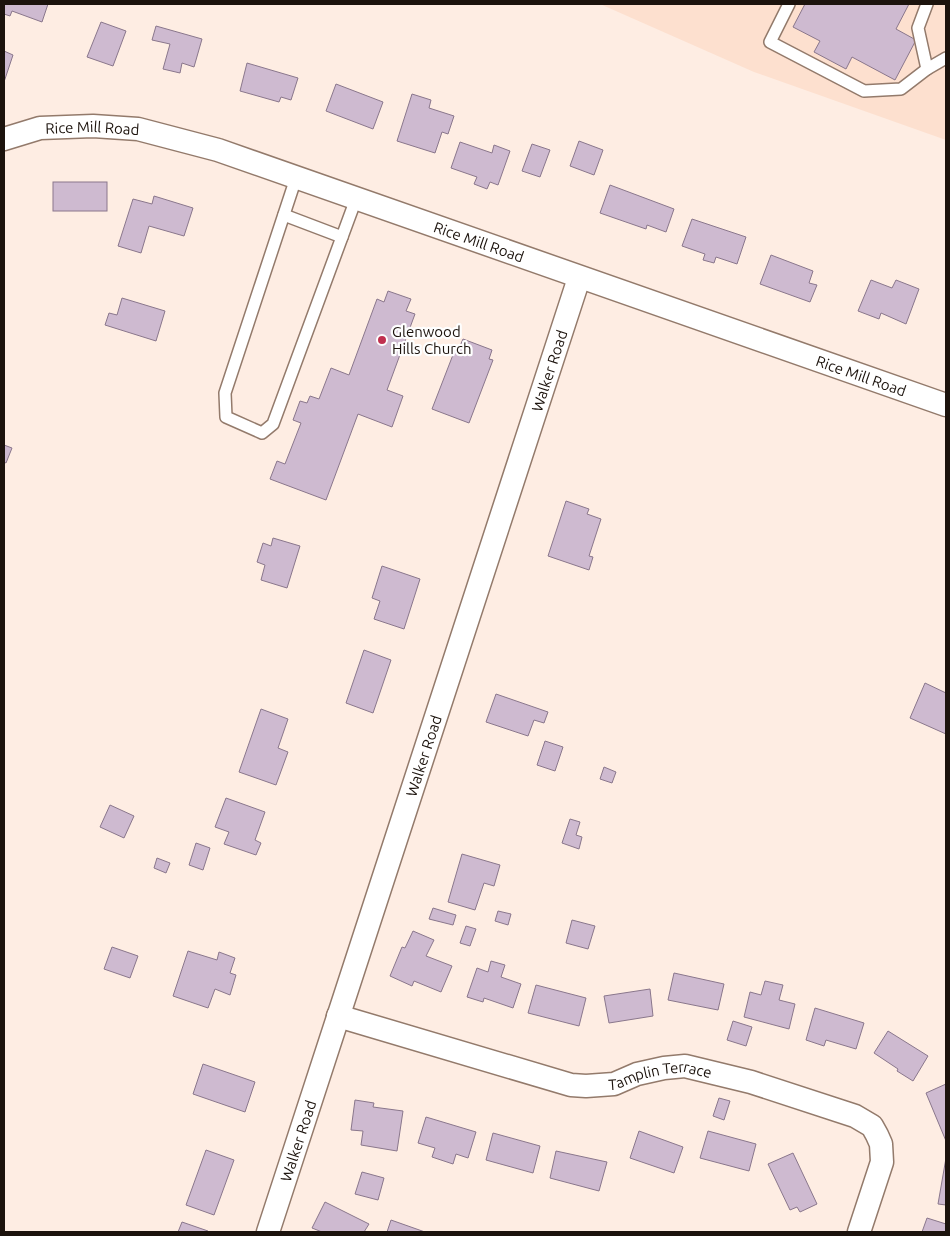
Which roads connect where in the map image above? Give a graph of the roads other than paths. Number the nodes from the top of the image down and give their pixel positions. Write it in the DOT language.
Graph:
graph roads {
  1 [pos="789,4"];
  2 [pos="927,4"];
  3 [pos="946,58"];
  4 [pos="927,68"];
  5 [pos="4,139"];
  6 [pos="296,178"];
  7 [pos="356,199"];
  8 [pos="284,215"];
  9 [pos="342,236"];
  10 [pos="578,278"];
  11 [pos="946,405"];
  12 [pos="338,1016"];
  13 [pos="268,1232"];
  14 [pos="859,1232"];
  1 -- 4 [label="lane"];
  2 -- 4 [label="lane"];
  3 -- 4 [label="lane"];
  5 -- 6 [label="street, Rice Mill Road"];
  6 -- 7 [label="street, Rice Mill Road"];
  6 -- 8 [label="lane"];
  7 -- 9 [label="lane"];
  7 -- 10 [label="street, Rice Mill Road"];
  8 -- 9 [label="lane"];
  8 -- 9 [label="lane"];
  10 -- 11 [label="street, Rice Mill Road"];
  10 -- 12 [label="street, Walker Road"];
  12 -- 13 [label="street, Walker Road"];
  12 -- 14 [label="street, Tamplin Terrace"];
}
